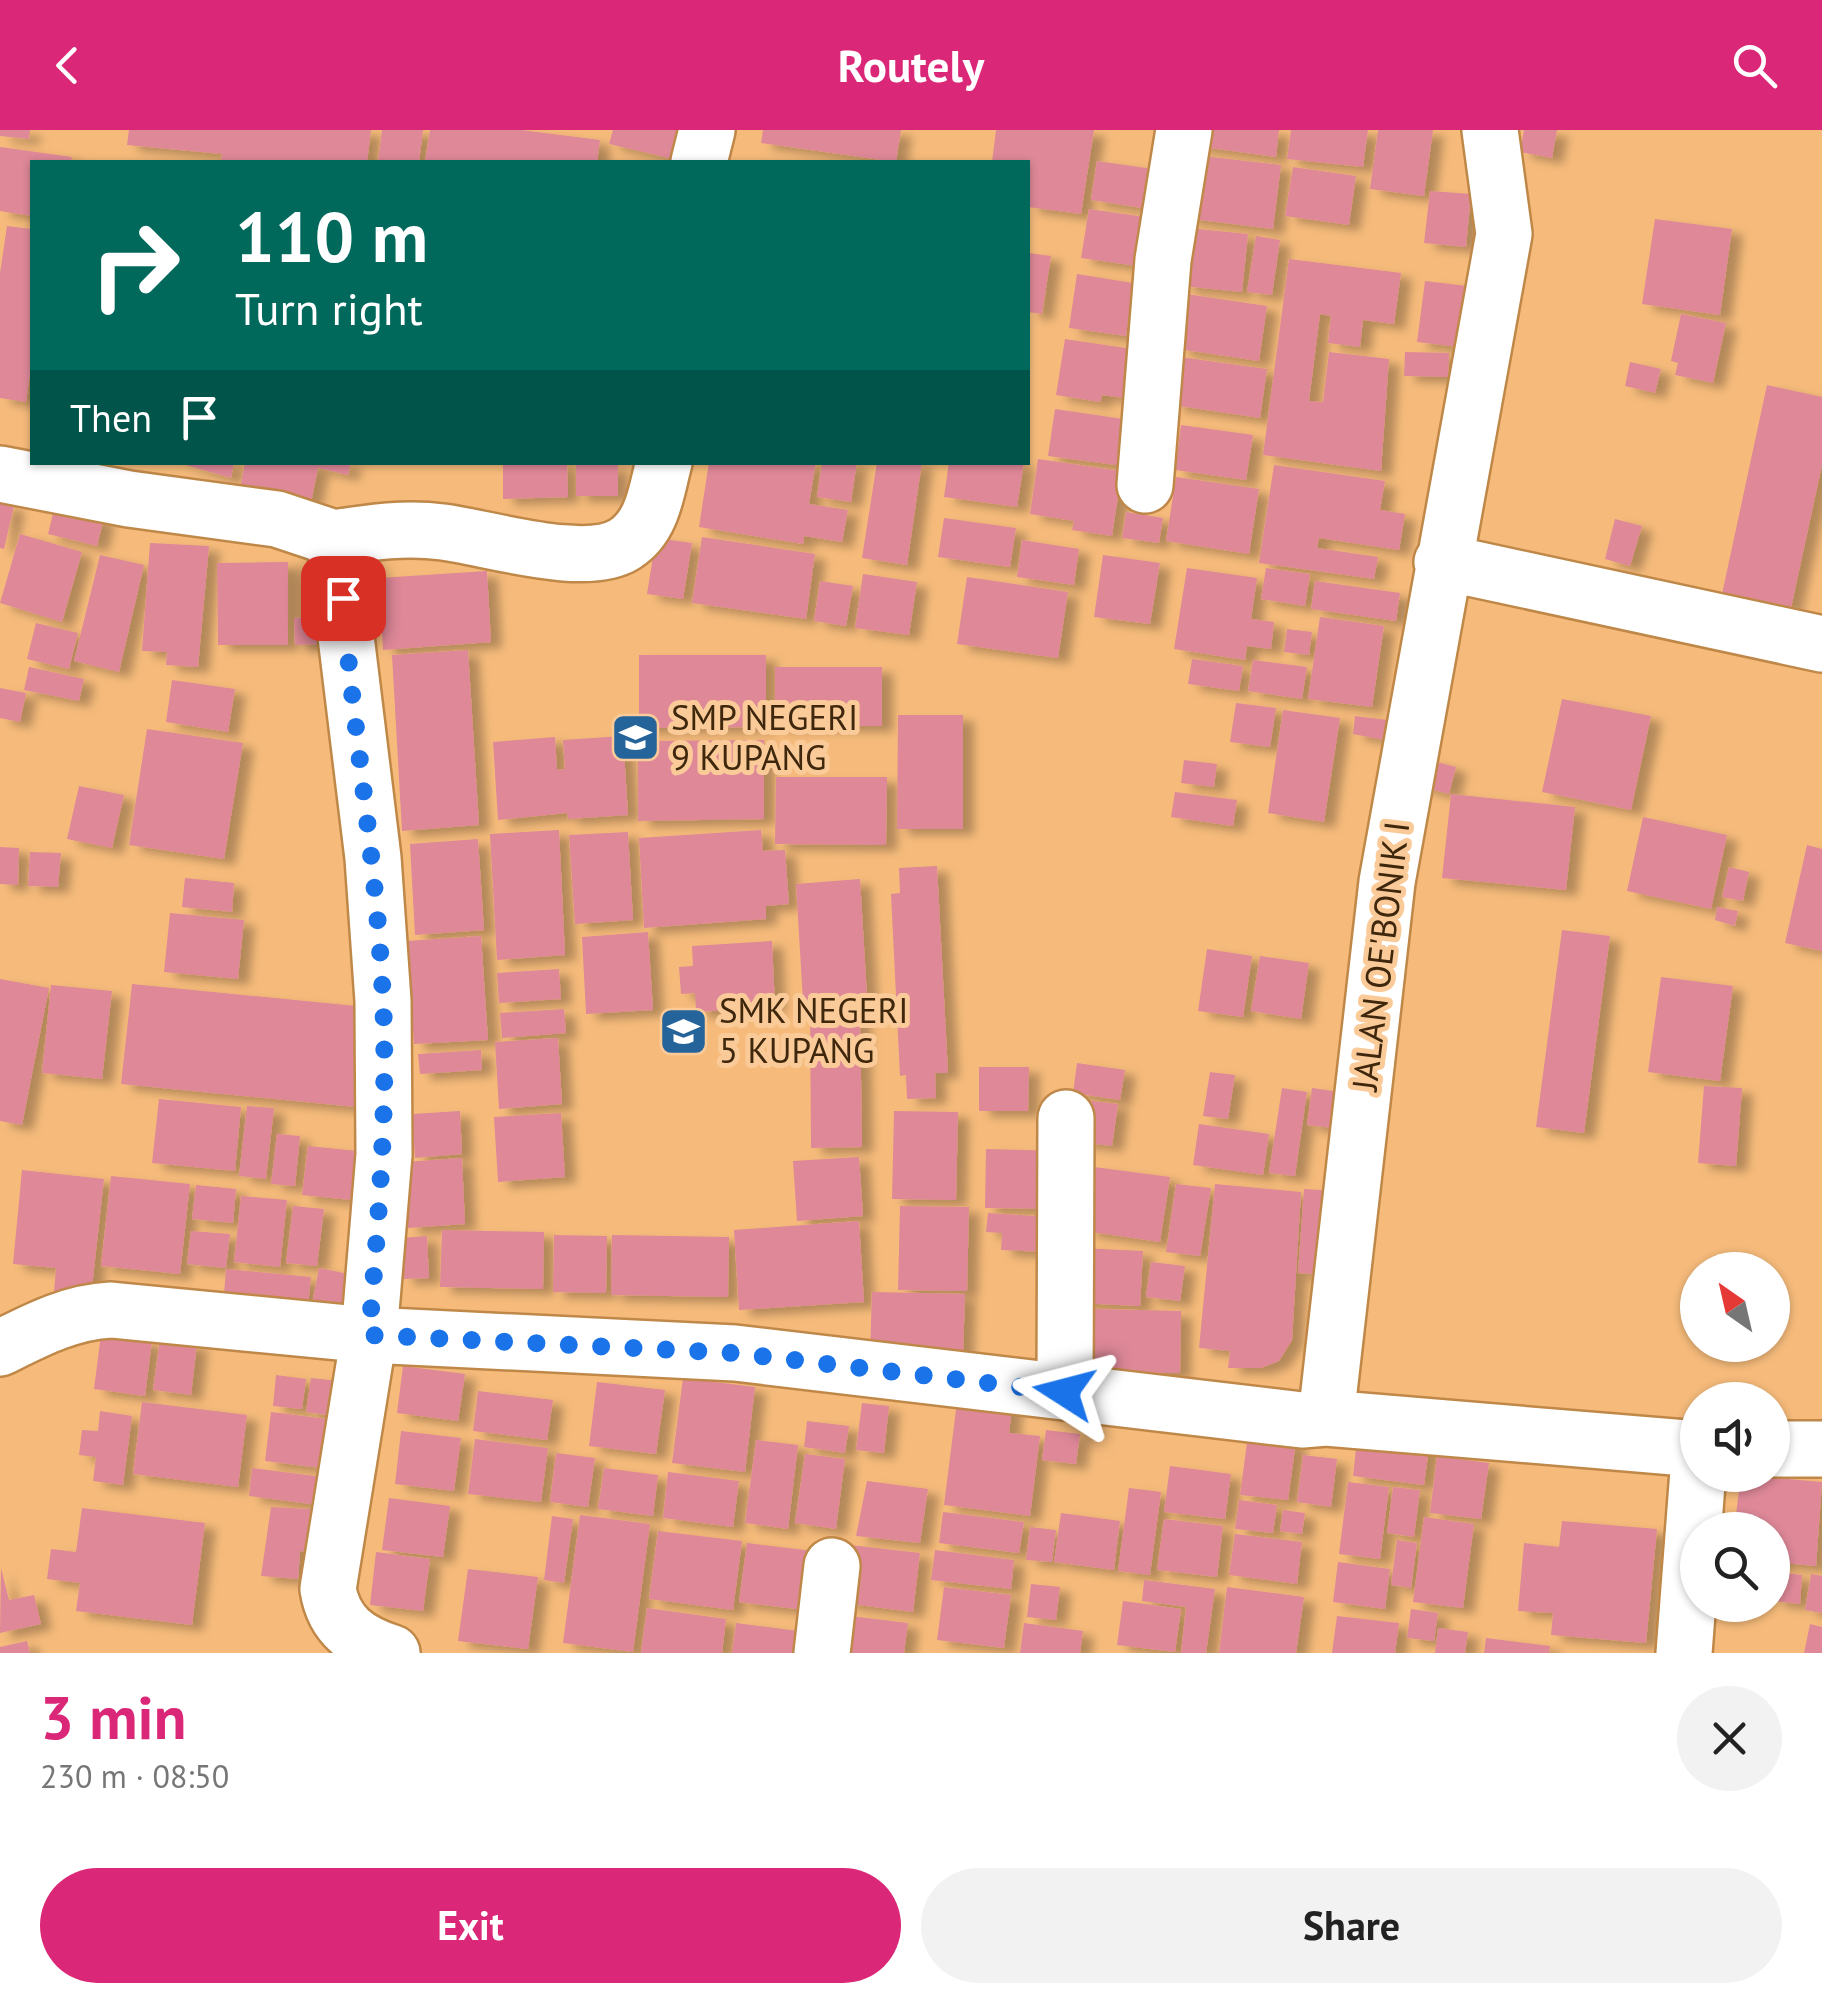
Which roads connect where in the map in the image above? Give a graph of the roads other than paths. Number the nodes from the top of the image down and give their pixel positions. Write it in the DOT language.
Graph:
graph roads {
  1 [pos="708,130"];
  2 [pos="1184,130"];
  3 [pos="1490,130"];
  4 [pos="700,160"];
  5 [pos="663,465"];
  6 [pos="55,473"];
  7 [pos="0,474"];
  8 [pos="1145,486"];
  9 [pos="334,538"];
  10 [pos="1442,562"];
  11 [pos="1822,644"];
  12 [pos="1066,1118"];
  13 [pos="369,1335"];
  14 [pos="0,1348"];
  15 [pos="1064,1392"];
  16 [pos="1326,1418"];
  17 [pos="1680,1448"];
  18 [pos="1822,1448"];
  19 [pos="1790,1449"];
  20 [pos="1696,1492"];
  21 [pos="832,1566"];
  22 [pos="392,1653"];
  23 [pos="822,1653"];
  24 [pos="1684,1653"];
  1 -- 4 [label="street"];
  2 -- 8 [label="street"];
  3 -- 10 [label="street, JALAN OE'BONIK I"];
  5 -- 9 [label="street"];
  6 -- 7 [label="street"];
  6 -- 9 [label="street"];
  9 -- 13 [label="street"];
  10 -- 11 [label="street"];
  10 -- 16 [label="street, JALAN OE'BONIK I"];
  12 -- 15 [label="street"];
  13 -- 14 [label="street"];
  13 -- 15 [label="street"];
  13 -- 22 [label="street"];
  15 -- 16 [label="street"];
  16 -- 17 [label="street"];
  18 -- 19 [label="street"];
  20 -- 24 [label="street"];
  21 -- 23 [label="street"];
}
